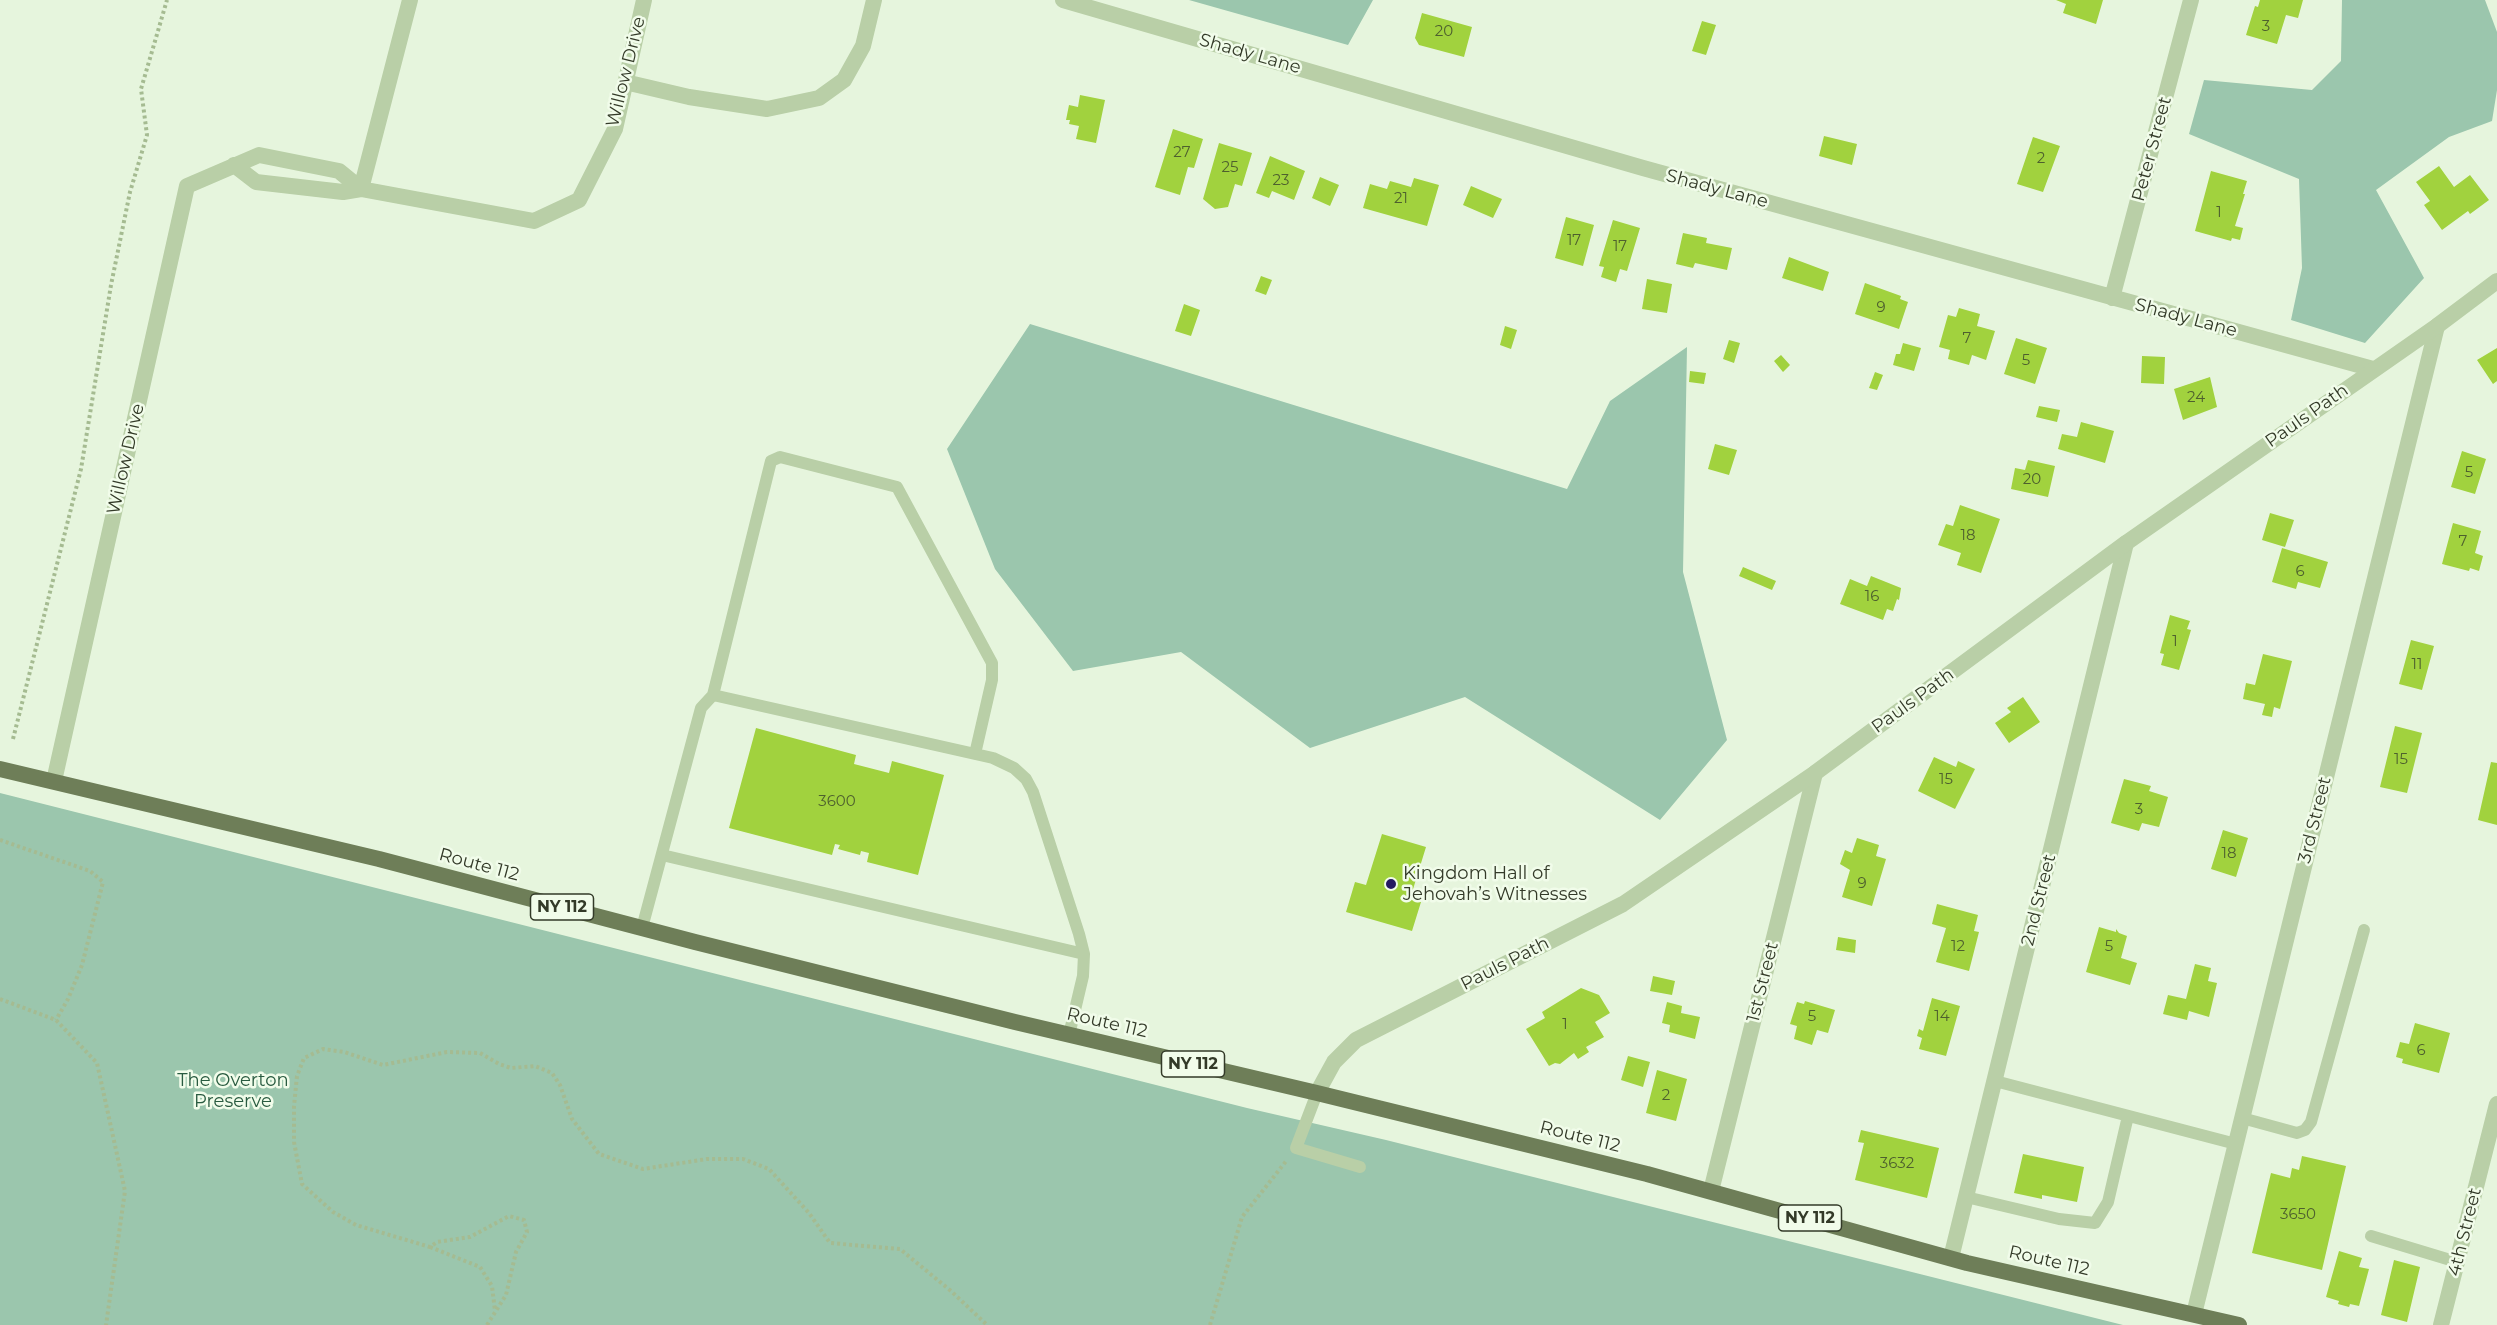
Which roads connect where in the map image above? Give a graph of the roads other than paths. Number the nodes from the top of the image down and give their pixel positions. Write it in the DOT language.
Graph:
graph roads {
  1 [pos="410,0"];
  2 [pos="644,0"];
  3 [pos="874,0"];
  4 [pos="1063,0"];
  5 [pos="2191,0"];
  6 [pos="625,82"];
  7 [pos="286,160"];
  8 [pos="234,165"];
  9 [pos="282,185"];
  10 [pos="361,189"];
  11 [pos="2497,281"];
  12 [pos="2112,298"];
  13 [pos="2437,326"];
  14 [pos="2373,369"];
  15 [pos="2126,543"];
  16 [pos="712,695"];
  17 [pos="975,754"];
  18 [pos="0,769"];
  19 [pos="1815,773"];
  20 [pos="54,781"];
  21 [pos="662,855"];
  22 [pos="642,928"];
  23 [pos="2364,930"];
  24 [pos="1084,954"];
  25 [pos="1069,1035"];
  26 [pos="1995,1081"];
  27 [pos="1317,1093"];
  28 [pos="2497,1104"];
  29 [pos="2128,1116"];
  30 [pos="2242,1119"];
  31 [pos="2236,1144"];
  32 [pos="1359,1167"];
  33 [pos="1711,1191"];
  34 [pos="1966,1197"];
  35 [pos="2371,1236"];
  36 [pos="1951,1258"];
  37 [pos="2457,1262"];
  38 [pos="2194,1314"];
  39 [pos="2239,1325"];
  40 [pos="2441,1325"];
  1 -- 10 [label="street"];
  2 -- 6 [label="street, Willow Drive"];
  3 -- 6 [label="street"];
  4 -- 12 [label="street, Shady Lane"];
  5 -- 12 [label="street, Peter Street"];
  6 -- 10 [label="street, Willow Drive"];
  7 -- 8 [label="street, Willow Drive"];
  7 -- 9 [label="street"];
  7 -- 10 [label="street, Willow Drive"];
  8 -- 9 [label="street, Willow Drive"];
  8 -- 20 [label="street, Willow Drive"];
  9 -- 10 [label="street, Willow Drive"];
  11 -- 13 [label="street, Pauls Path"];
  12 -- 14 [label="street, Shady Lane"];
  13 -- 14 [label="street, Pauls Path"];
  13 -- 30 [label="street, 3rd Street"];
  14 -- 15 [label="street, Pauls Path"];
  15 -- 19 [label="street, Pauls Path"];
  15 -- 26 [label="street, 2nd Street"];
  16 -- 17 [label="lane"];
  16 -- 17 [label="lane"];
  16 -- 21 [label="lane"];
  17 -- 24 [label="lane"];
  18 -- 20 [label="main road, Route 112 / NY 112"];
  19 -- 27 [label="street, Pauls Path"];
  19 -- 33 [label="street, 1st Street"];
  20 -- 22 [label="main road, Route 112 / NY 112"];
  21 -- 22 [label="lane"];
  21 -- 24 [label="lane"];
  22 -- 25 [label="main road, Route 112 / NY 112"];
  23 -- 30 [label="lane"];
  24 -- 25 [label="lane"];
  25 -- 27 [label="main road, Route 112 / NY 112"];
  26 -- 29 [label="lane"];
  26 -- 34 [label="street, 2nd Street"];
  27 -- 32 [label="lane"];
  27 -- 33 [label="main road, Route 112 / NY 112"];
  28 -- 37 [label="street, 4th Street"];
  29 -- 31 [label="lane"];
  29 -- 34 [label="lane"];
  30 -- 31 [label="street, 3rd Street"];
  31 -- 38 [label="street, 3rd Street"];
  33 -- 36 [label="main road, Route 112 / NY 112"];
  34 -- 36 [label="street, 2nd Street"];
  35 -- 37 [label="lane"];
  36 -- 38 [label="main road, Route 112 / NY 112"];
  37 -- 40 [label="street, 4th Street"];
  38 -- 39 [label="main road, Route 112 / NY 112"];
}
